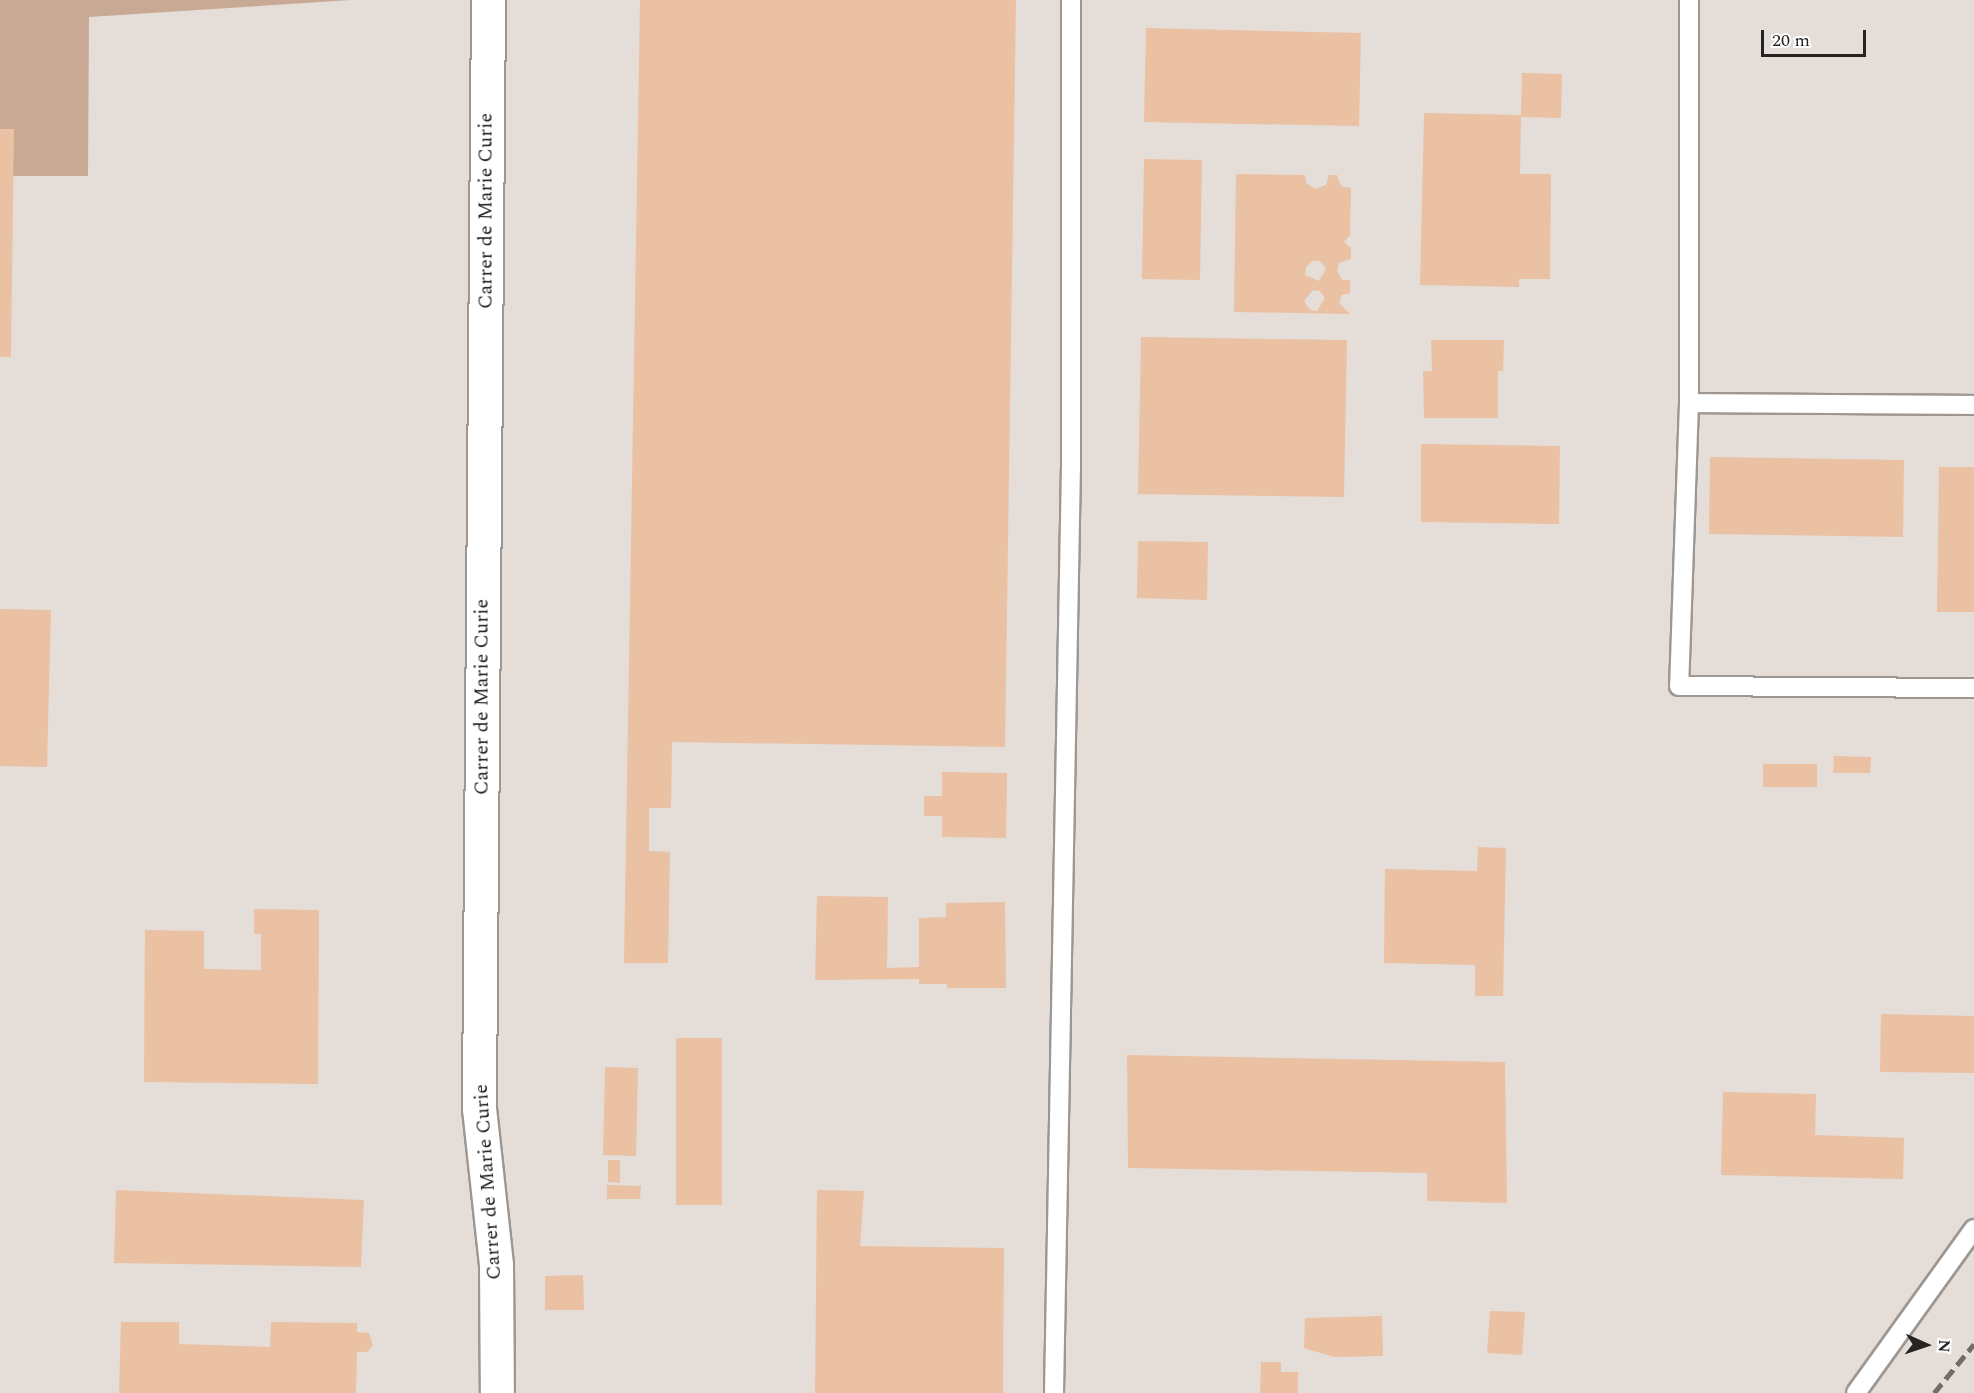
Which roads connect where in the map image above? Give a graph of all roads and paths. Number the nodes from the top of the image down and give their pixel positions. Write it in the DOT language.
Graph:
graph roads {
  1 [pos="488,0"];
  2 [pos="1071,0"];
  3 [pos="1689,0"];
  4 [pos="1689,403"];
  5 [pos="1974,405"];
  6 [pos="1974,688"];
  7 [pos="1974,1229"];
  8 [pos="497,1393"];
  9 [pos="1053,1393"];
  10 [pos="1856,1393"];
  1 -- 8 [label="street, Carrer de Marie Curie"];
  2 -- 9 [label="lane"];
  3 -- 4 [label="lane"];
  4 -- 5 [label="lane"];
  4 -- 6 [label="lane"];
  7 -- 10 [label="lane"];
}
